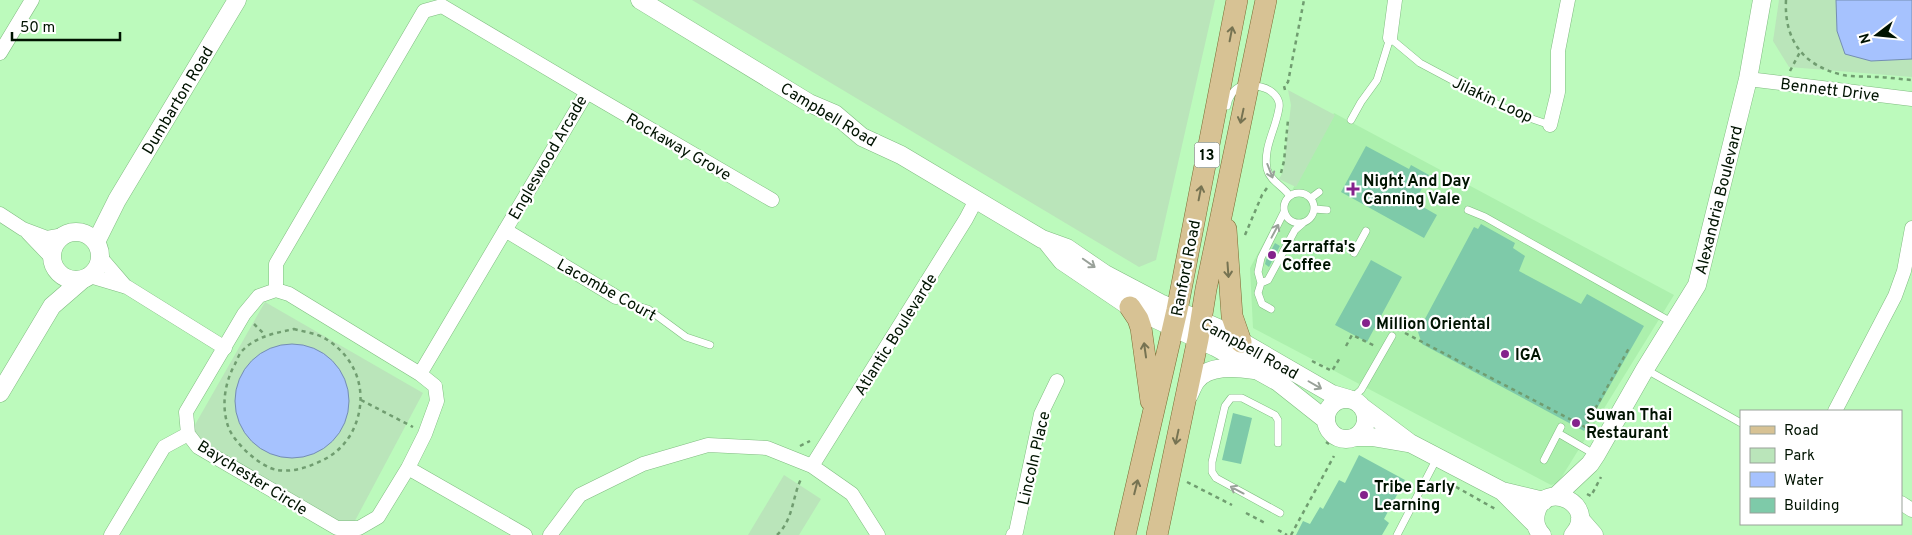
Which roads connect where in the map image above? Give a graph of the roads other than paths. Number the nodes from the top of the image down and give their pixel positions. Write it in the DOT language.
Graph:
graph roads {
  1 [pos="32,0"];
  2 [pos="237,0"];
  3 [pos="640,0"];
  4 [pos="1237,0"];
  5 [pos="1266,0"];
  6 [pos="1395,0"];
  7 [pos="1568,0"];
  8 [pos="1762,0"];
  9 [pos="1390,38"];
  10 [pos="0,53"];
  11 [pos="1748,78"];
  12 [pos="1248,84"];
  13 [pos="587,92"];
  14 [pos="1912,99"];
  15 [pos="1225,114"];
  16 [pos="1351,120"];
  17 [pos="1550,125"];
  18 [pos="1319,192"];
  19 [pos="1289,195"];
  20 [pos="1311,198"];
  21 [pos="116,200"];
  22 [pos="772,200"];
  23 [pos="976,200"];
  24 [pos="1224,204"];
  25 [pos="1314,209"];
  26 [pos="1327,210"];
  27 [pos="1468,210"];
  28 [pos="1284,212"];
  29 [pos="0,214"];
  30 [pos="1303,222"];
  31 [pos="24,228"];
  32 [pos="1912,228"];
  33 [pos="505,230"];
  34 [pos="1366,231"];
  35 [pos="72,234"];
  36 [pos="1046,241"];
  37 [pos="98,250"];
  38 [pos="1354,253"];
  39 [pos="55,265"];
  40 [pos="86,278"];
  41 [pos="1262,282"];
  42 [pos="126,287"];
  43 [pos="276,290"];
  44 [pos="616,297"];
  45 [pos="52,306"];
  46 [pos="1130,307"];
  47 [pos="1271,309"];
  48 [pos="1175,319"];
  49 [pos="1673,324"];
  50 [pos="1200,330"];
  51 [pos="1392,336"];
  52 [pos="1241,342"];
  53 [pos="710,345"];
  54 [pos="225,348"];
  55 [pos="1645,369"];
  56 [pos="1258,370"];
  57 [pos="420,374"];
  58 [pos="1057,381"];
  59 [pos="0,393"];
  60 [pos="1357,401"];
  61 [pos="1184,404"];
  62 [pos="1836,410"];
  63 [pos="1153,416"];
  64 [pos="1326,420"];
  65 [pos="1740,422"];
  66 [pos="188,434"];
  67 [pos="1356,437"];
  68 [pos="1278,443"];
  69 [pos="1410,443"];
  70 [pos="1438,458"];
  71 [pos="1593,459"];
  72 [pos="1544,460"];
  73 [pos="810,465"];
  74 [pos="408,468"];
  75 [pos="1502,491"];
  76 [pos="1550,498"];
  77 [pos="1280,513"];
  78 [pos="1576,520"];
  79 [pos="1539,532"];
  80 [pos="111,535"];
  81 [pos="525,535"];
  82 [pos="550,535"];
  83 [pos="878,535"];
  84 [pos="1012,535"];
  85 [pos="1125,535"];
  86 [pos="1157,535"];
  87 [pos="1397,535"];
  88 [pos="1594,535"];
  1 -- 10 [label="street"];
  2 -- 21 [label="street, Dumbarton Road"];
  3 -- 23 [label="street, Campbell Road"];
  48 -- 4 [label="main road, Ranford Road / 13, one-way"];
  5 -- 12 [label="main road, Ranford Road / 13"];
  6 -- 9 [label="street"];
  7 -- 17 [label="street, Jilakin Loop"];
  8 -- 11 [label="street, Alexandria Boulevard"];
  9 -- 16 [label="lane"];
  9 -- 17 [label="lane, Jilakin Loop"];
  11 -- 14 [label="street, Bennett Drive"];
  11 -- 49 [label="street, Alexandria Boulevard"];
  12 -- 15 [label="lane"];
  12 -- 19 [label="lane, one-way"];
  12 -- 24 [label="main road, Ranford Road / 13, one-way"];
  13 -- 22 [label="street, Rockaway Grove"];
  13 -- 33 [label="street, Engleswood Arcade"];
  13 -- 43 [label="street, Engleswood Arcade"];
  18 -- 20 [label="lane"];
  19 -- 20 [label="lane"];
  19 -- 28 [label="lane"];
  20 -- 25 [label="lane"];
  21 -- 35 [label="street, Dumbarton Road"];
  21 -- 37 [label="street, Dumbarton Road"];
  23 -- 36 [label="street, Campbell Road"];
  23 -- 73 [label="street, Atlantic Boulevarde"];
  24 -- 50 [label="main road, Ranford Road / 13"];
  24 -- 52 [label="main road, one-way"];
  25 -- 26 [label="lane"];
  25 -- 30 [label="lane"];
  27 -- 49 [label="lane"];
  28 -- 30 [label="lane"];
  41 -- 28 [label="lane, one-way"];
  29 -- 31 [label="street"];
  30 -- 41 [label="lane"];
  31 -- 35 [label="street"];
  31 -- 39 [label="street"];
  32 -- 62 [label="street"];
  33 -- 44 [label="street, Lacombe Court"];
  33 -- 57 [label="street, Engleswood Arcade"];
  34 -- 38 [label="lane"];
  35 -- 37 [label="street"];
  35 -- 39 [label="street, Dumbarton Road"];
  36 -- 46 [label="street, Campbell Road"];
  36 -- 48 [label="street, Campbell Road, one-way"];
  37 -- 40 [label="street, Dumbarton Road"];
  37 -- 42 [label="street"];
  39 -- 40 [label="street"];
  39 -- 45 [label="street, Dumbarton Road"];
  40 -- 42 [label="street"];
  40 -- 45 [label="street, Dumbarton Road"];
  41 -- 47 [label="lane"];
  42 -- 54 [label="street"];
  43 -- 54 [label="street, Baychester Circle"];
  43 -- 57 [label="street, Baychester Circle"];
  44 -- 53 [label="lane, Lacombe Court"];
  45 -- 59 [label="street, Dumbarton Road"];
  46 -- 48 [label="street, Campbell Road"];
  63 -- 46 [label="main road, one-way"];
  48 -- 50 [label="street, Campbell Road"];
  48 -- 63 [label="main road, Ranford Road / 13"];
  49 -- 55 [label="street, Alexandria Boulevard"];
  50 -- 52 [label="street, Campbell Road"];
  50 -- 56 [label="street, Campbell Road"];
  50 -- 61 [label="main road, Ranford Road / 13"];
  51 -- 60 [label="lane"];
  52 -- 60 [label="street, Campbell Road, one-way"];
  54 -- 66 [label="street, Baychester Circle"];
  55 -- 65 [label="lane"];
  55 -- 71 [label="street, Alexandria Boulevard"];
  56 -- 61 [label="street, Campbell Road"];
  56 -- 64 [label="street, Campbell Road"];
  57 -- 74 [label="street, Baychester Circle"];
  58 -- 84 [label="street, Lincoln Place"];
  60 -- 64 [label="street"];
  60 -- 67 [label="street"];
  60 -- 69 [label="street, Campbell Road"];
  61 -- 86 [label="main road, Ranford Road / 13, one-way"];
  85 -- 63 [label="main road, Ranford Road / 13, one-way"];
  64 -- 67 [label="street"];
  66 -- 74 [label="street, Baychester Circle"];
  66 -- 80 [label="street"];
  67 -- 69 [label="street, Campbell Road"];
  77 -- 68 [label="lane, one-way"];
  69 -- 70 [label="street, Campbell Road"];
  70 -- 75 [label="street, Campbell Road"];
  70 -- 87 [label="lane"];
  71 -- 72 [label="lane"];
  71 -- 76 [label="street, Alexandria Boulevard"];
  71 -- 78 [label="street, Alexandria Boulevard"];
  73 -- 82 [label="street"];
  73 -- 83 [label="street"];
  74 -- 81 [label="street"];
  75 -- 76 [label="street, Campbell Road"];
  75 -- 79 [label="street, Campbell Road"];
  76 -- 78 [label="street, Campbell Road"];
  76 -- 79 [label="street, Campbell Road"];
  78 -- 88 [label="street, Campbell Road"];
}
